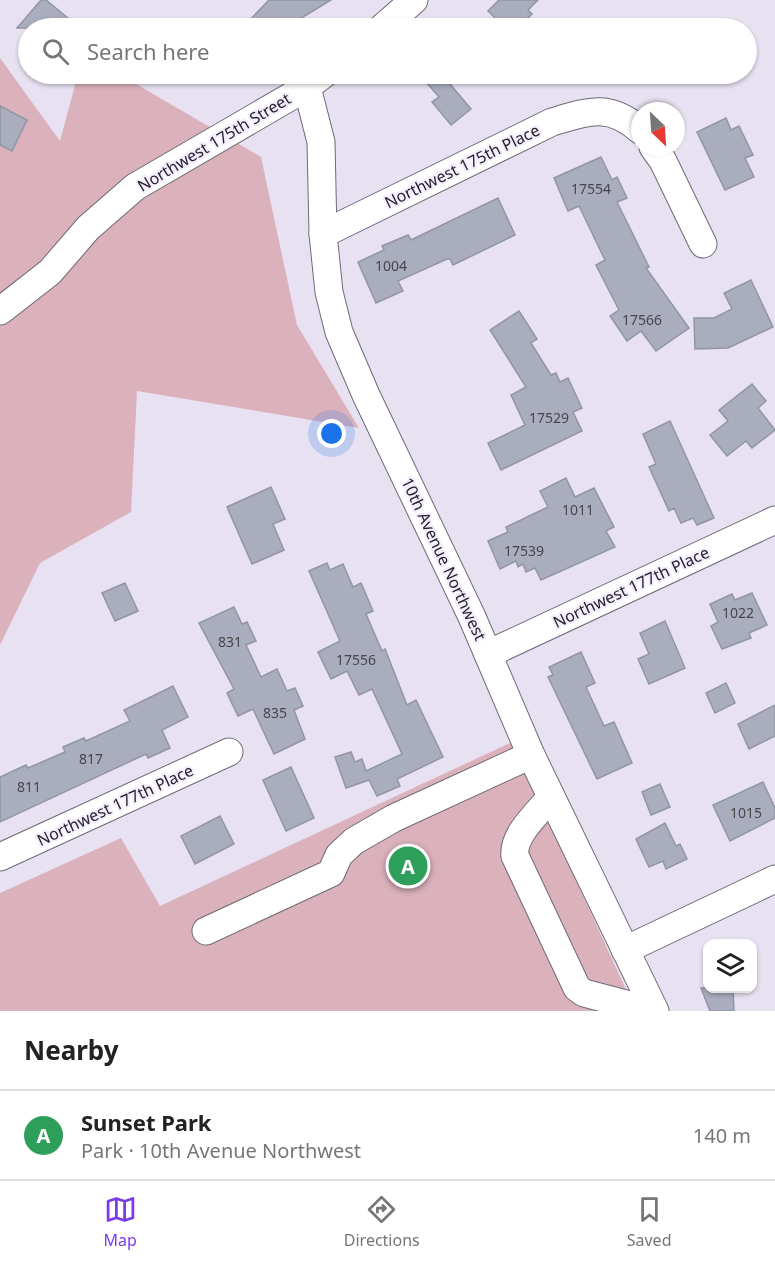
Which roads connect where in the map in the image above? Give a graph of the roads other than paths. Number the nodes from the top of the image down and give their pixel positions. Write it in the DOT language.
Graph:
graph roads {
  1 [pos="414,0"];
  2 [pos="393,18"];
  3 [pos="305,84"];
  4 [pos="317,84"];
  5 [pos="631,122"];
  6 [pos="659,156"];
  7 [pos="323,234"];
  8 [pos="704,244"];
  9 [pos="0,311"];
  10 [pos="775,520"];
  11 [pos="488,654"];
  12 [pos="229,752"];
  13 [pos="531,756"];
  14 [pos="551,797"];
  15 [pos="0,857"];
  16 [pos="775,879"];
  17 [pos="206,931"];
  18 [pos="625,950"];
  19 [pos="654,1011"];
  1 -- 2 [label="street"];
  3 -- 9 [label="street, Northwest 175th Street"];
  4 -- 7 [label="street, 10th Avenue Northwest"];
  5 -- 7 [label="street, Northwest 175th Place"];
  6 -- 8 [label="street"];
  7 -- 11 [label="street, 10th Avenue Northwest"];
  10 -- 11 [label="street, Northwest 177th Place"];
  11 -- 13 [label="street, 10th Avenue Northwest"];
  12 -- 15 [label="street, Northwest 177th Place"];
  13 -- 14 [label="street, 10th Avenue Northwest"];
  13 -- 17 [label="street"];
  14 -- 18 [label="street, 10th Avenue Northwest"];
  14 -- 19 [label="street"];
  16 -- 18 [label="street"];
  18 -- 19 [label="street, 10th Avenue Northwest"];
}
